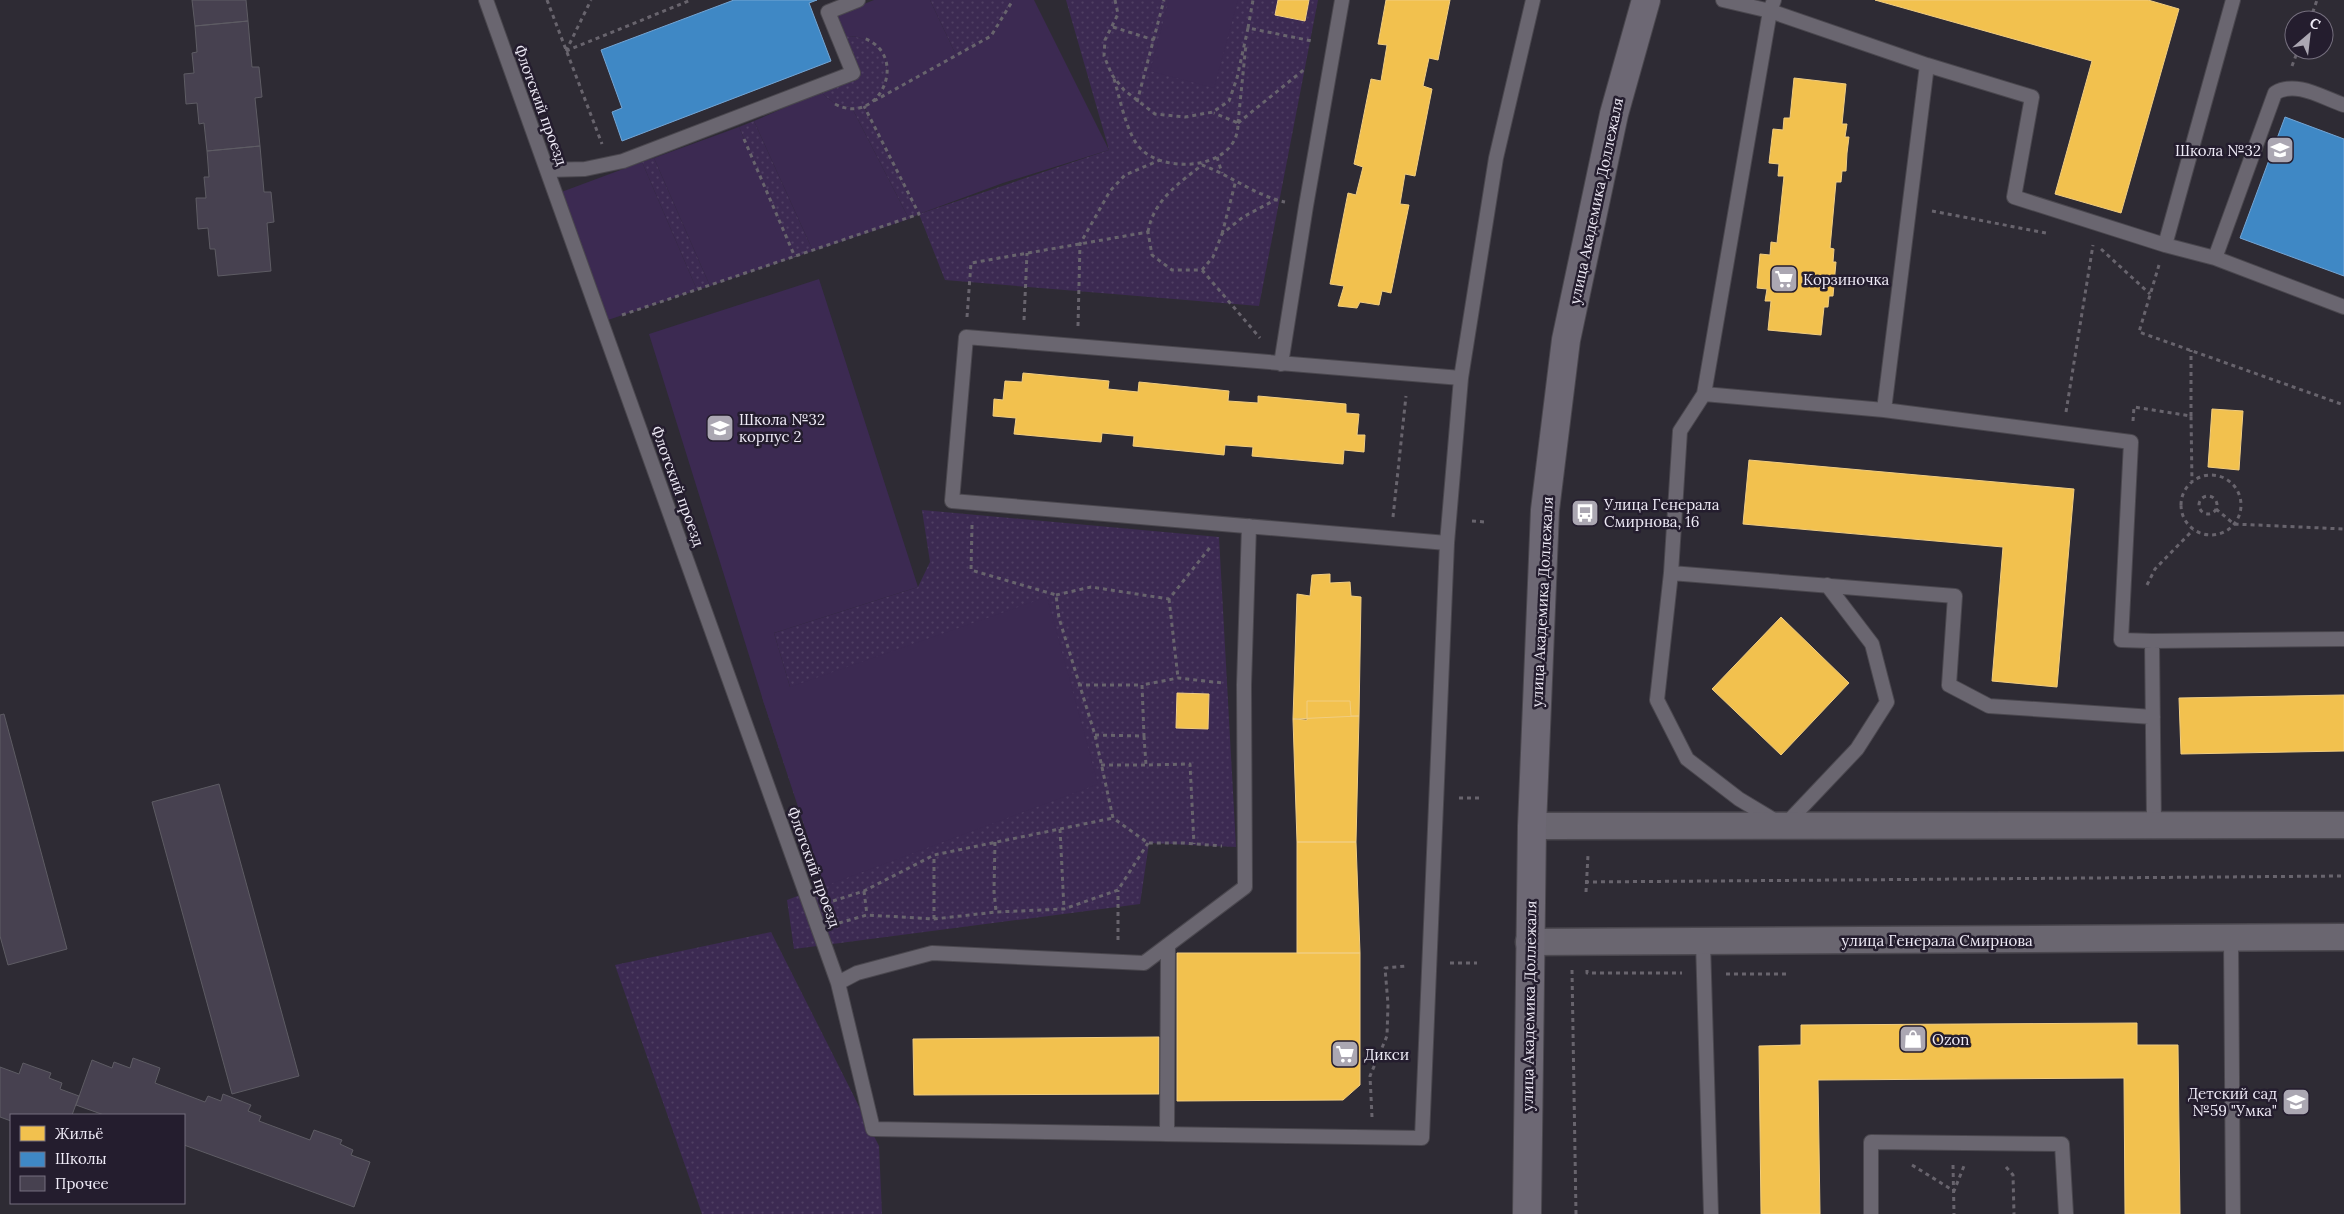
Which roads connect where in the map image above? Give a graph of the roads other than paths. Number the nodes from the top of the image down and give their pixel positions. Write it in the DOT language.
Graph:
graph roads {
  1 [pos="486,0"];
  2 [pos="858,0"];
  3 [pos="1342,0"];
  4 [pos="1533,0"];
  5 [pos="1646,0"];
  6 [pos="1723,0"];
  7 [pos="2233,0"];
  8 [pos="1772,6"];
  9 [pos="1926,65"];
  10 [pos="2344,106"];
  11 [pos="547,170"];
  12 [pos="2165,245"];
  13 [pos="2215,258"];
  14 [pos="2344,307"];
  15 [pos="1281,364"];
  16 [pos="1461,378"];
  17 [pos="1704,394"];
  18 [pos="1884,410"];
  19 [pos="1249,526"];
  20 [pos="1447,543"];
  21 [pos="1671,573"];
  22 [pos="1827,585"];
  23 [pos="2344,639"];
  24 [pos="2152,641"];
  25 [pos="2153,717"];
  26 [pos="2154,825"];
  27 [pos="2344,825"];
  28 [pos="1532,826"];
  29 [pos="1784,826"];
  30 [pos="2344,937"];
  31 [pos="2231,938"];
  32 [pos="1529,942"];
  33 [pos="1703,942"];
  34 [pos="1168,945"];
  35 [pos="838,983"];
  36 [pos="1163,1134"];
  37 [pos="1527,1214"];
  38 [pos="1710,1214"];
  39 [pos="1871,1214"];
  40 [pos="2066,1214"];
  41 [pos="2233,1214"];
  1 -- 11 [label="lane, Флотский проезд"];
  2 -- 11 [label="lane"];
  3 -- 15 [label="lane"];
  4 -- 16 [label="lane"];
  5 -- 28 [label="main road, улица Академика Доллежаля"];
  6 -- 8 [label="lane"];
  7 -- 12 [label="lane"];
  8 -- 9 [label="lane"];
  8 -- 17 [label="lane"];
  9 -- 12 [label="lane"];
  9 -- 18 [label="lane"];
  10 -- 13 [label="lane"];
  11 -- 35 [label="lane, Флотский проезд"];
  12 -- 13 [label="lane"];
  13 -- 14 [label="lane"];
  15 -- 16 [label="lane"];
  15 -- 19 [label="lane"];
  16 -- 20 [label="lane"];
  17 -- 18 [label="lane"];
  17 -- 21 [label="lane"];
  18 -- 24 [label="lane"];
  19 -- 20 [label="lane"];
  19 -- 34 [label="lane"];
  20 -- 36 [label="lane"];
  21 -- 22 [label="lane"];
  21 -- 29 [label="lane"];
  22 -- 25 [label="lane"];
  22 -- 29 [label="lane"];
  23 -- 24 [label="lane"];
  24 -- 25 [label="lane"];
  25 -- 26 [label="lane"];
  26 -- 27 [label="street"];
  26 -- 29 [label="street"];
  28 -- 29 [label="street"];
  28 -- 32 [label="main road, улица Академика Доллежаля"];
  30 -- 31 [label="street, улица Генерала Смирнова"];
  31 -- 33 [label="street, улица Генерала Смирнова"];
  31 -- 41 [label="lane"];
  32 -- 33 [label="street, улица Генерала Смирнова"];
  32 -- 37 [label="main road, улица Академика Доллежаля"];
  33 -- 38 [label="lane"];
  34 -- 35 [label="lane"];
  34 -- 36 [label="lane"];
  35 -- 36 [label="lane, Флотский проезд"];
  39 -- 40 [label="lane"];
}
